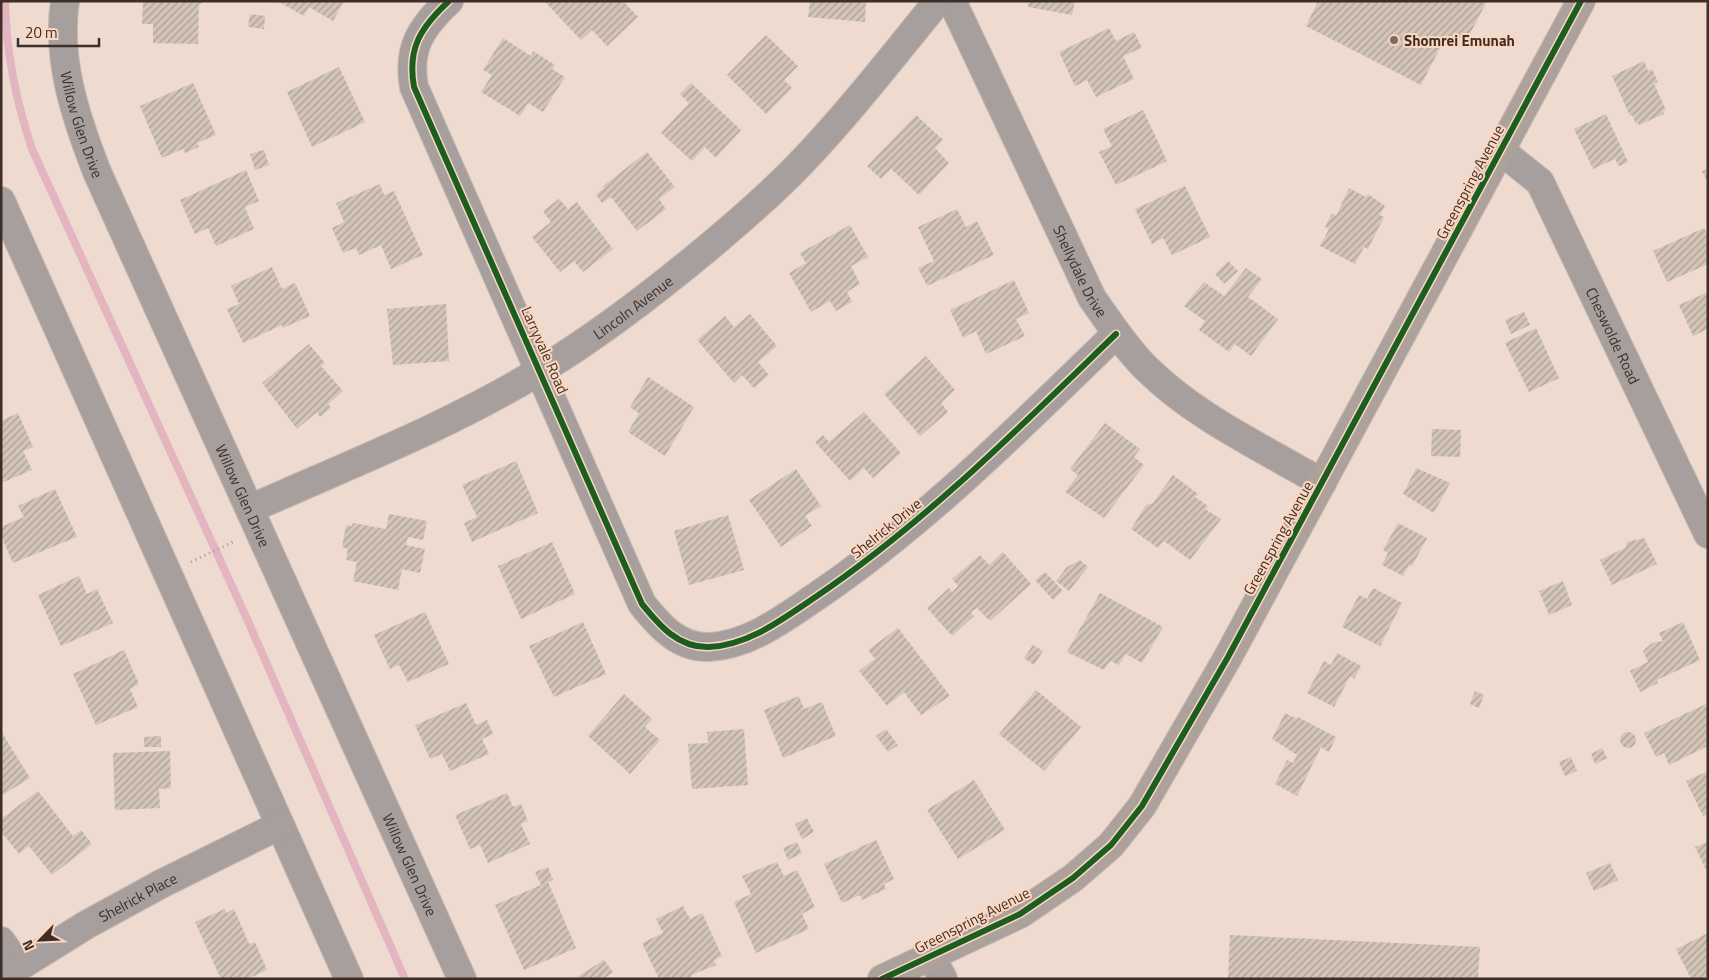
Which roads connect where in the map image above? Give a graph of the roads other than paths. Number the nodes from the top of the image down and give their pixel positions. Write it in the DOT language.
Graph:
graph roads {
  1 [pos="65,1"];
  2 [pos="449,1"];
  3 [pos="938,1"];
  4 [pos="952,1"];
  5 [pos="1581,1"];
  6 [pos="1501,151"];
  7 [pos="1,201"];
  8 [pos="1116,334"];
  9 [pos="541,370"];
  10 [pos="1322,483"];
  11 [pos="250,509"];
  12 [pos="1708,534"];
  13 [pos="642,604"];
  14 [pos="280,825"];
  15 [pos="1,942"];
  16 [pos="937,967"];
  17 [pos="10,973"];
  18 [pos="349,979"];
  19 [pos="462,979"];
  20 [pos="882,979"];
  1 -- 11 [label="street, Willow Glen Drive"];
  2 -- 9 [label="street, Larryvale Road"];
  3 -- 9 [label="street, Lincoln Avenue"];
  4 -- 8 [label="street, Shellydale Drive"];
  5 -- 6 [label="main road, Greenspring Avenue"];
  6 -- 10 [label="main road, Greenspring Avenue"];
  6 -- 12 [label="street, Cheswolde Road"];
  7 -- 14 [label="street"];
  8 -- 10 [label="street, Shellydale Drive"];
  8 -- 13 [label="street, Shelrick Drive"];
  9 -- 11 [label="street, Lincoln Avenue"];
  9 -- 13 [label="street, Larryvale Road"];
  10 -- 16 [label="main road, Greenspring Avenue"];
  11 -- 19 [label="street, Willow Glen Drive"];
  14 -- 17 [label="street, Shelrick Place"];
  14 -- 18 [label="street"];
  15 -- 17 [label="street"];
  16 -- 20 [label="main road, Greenspring Avenue"];
}
